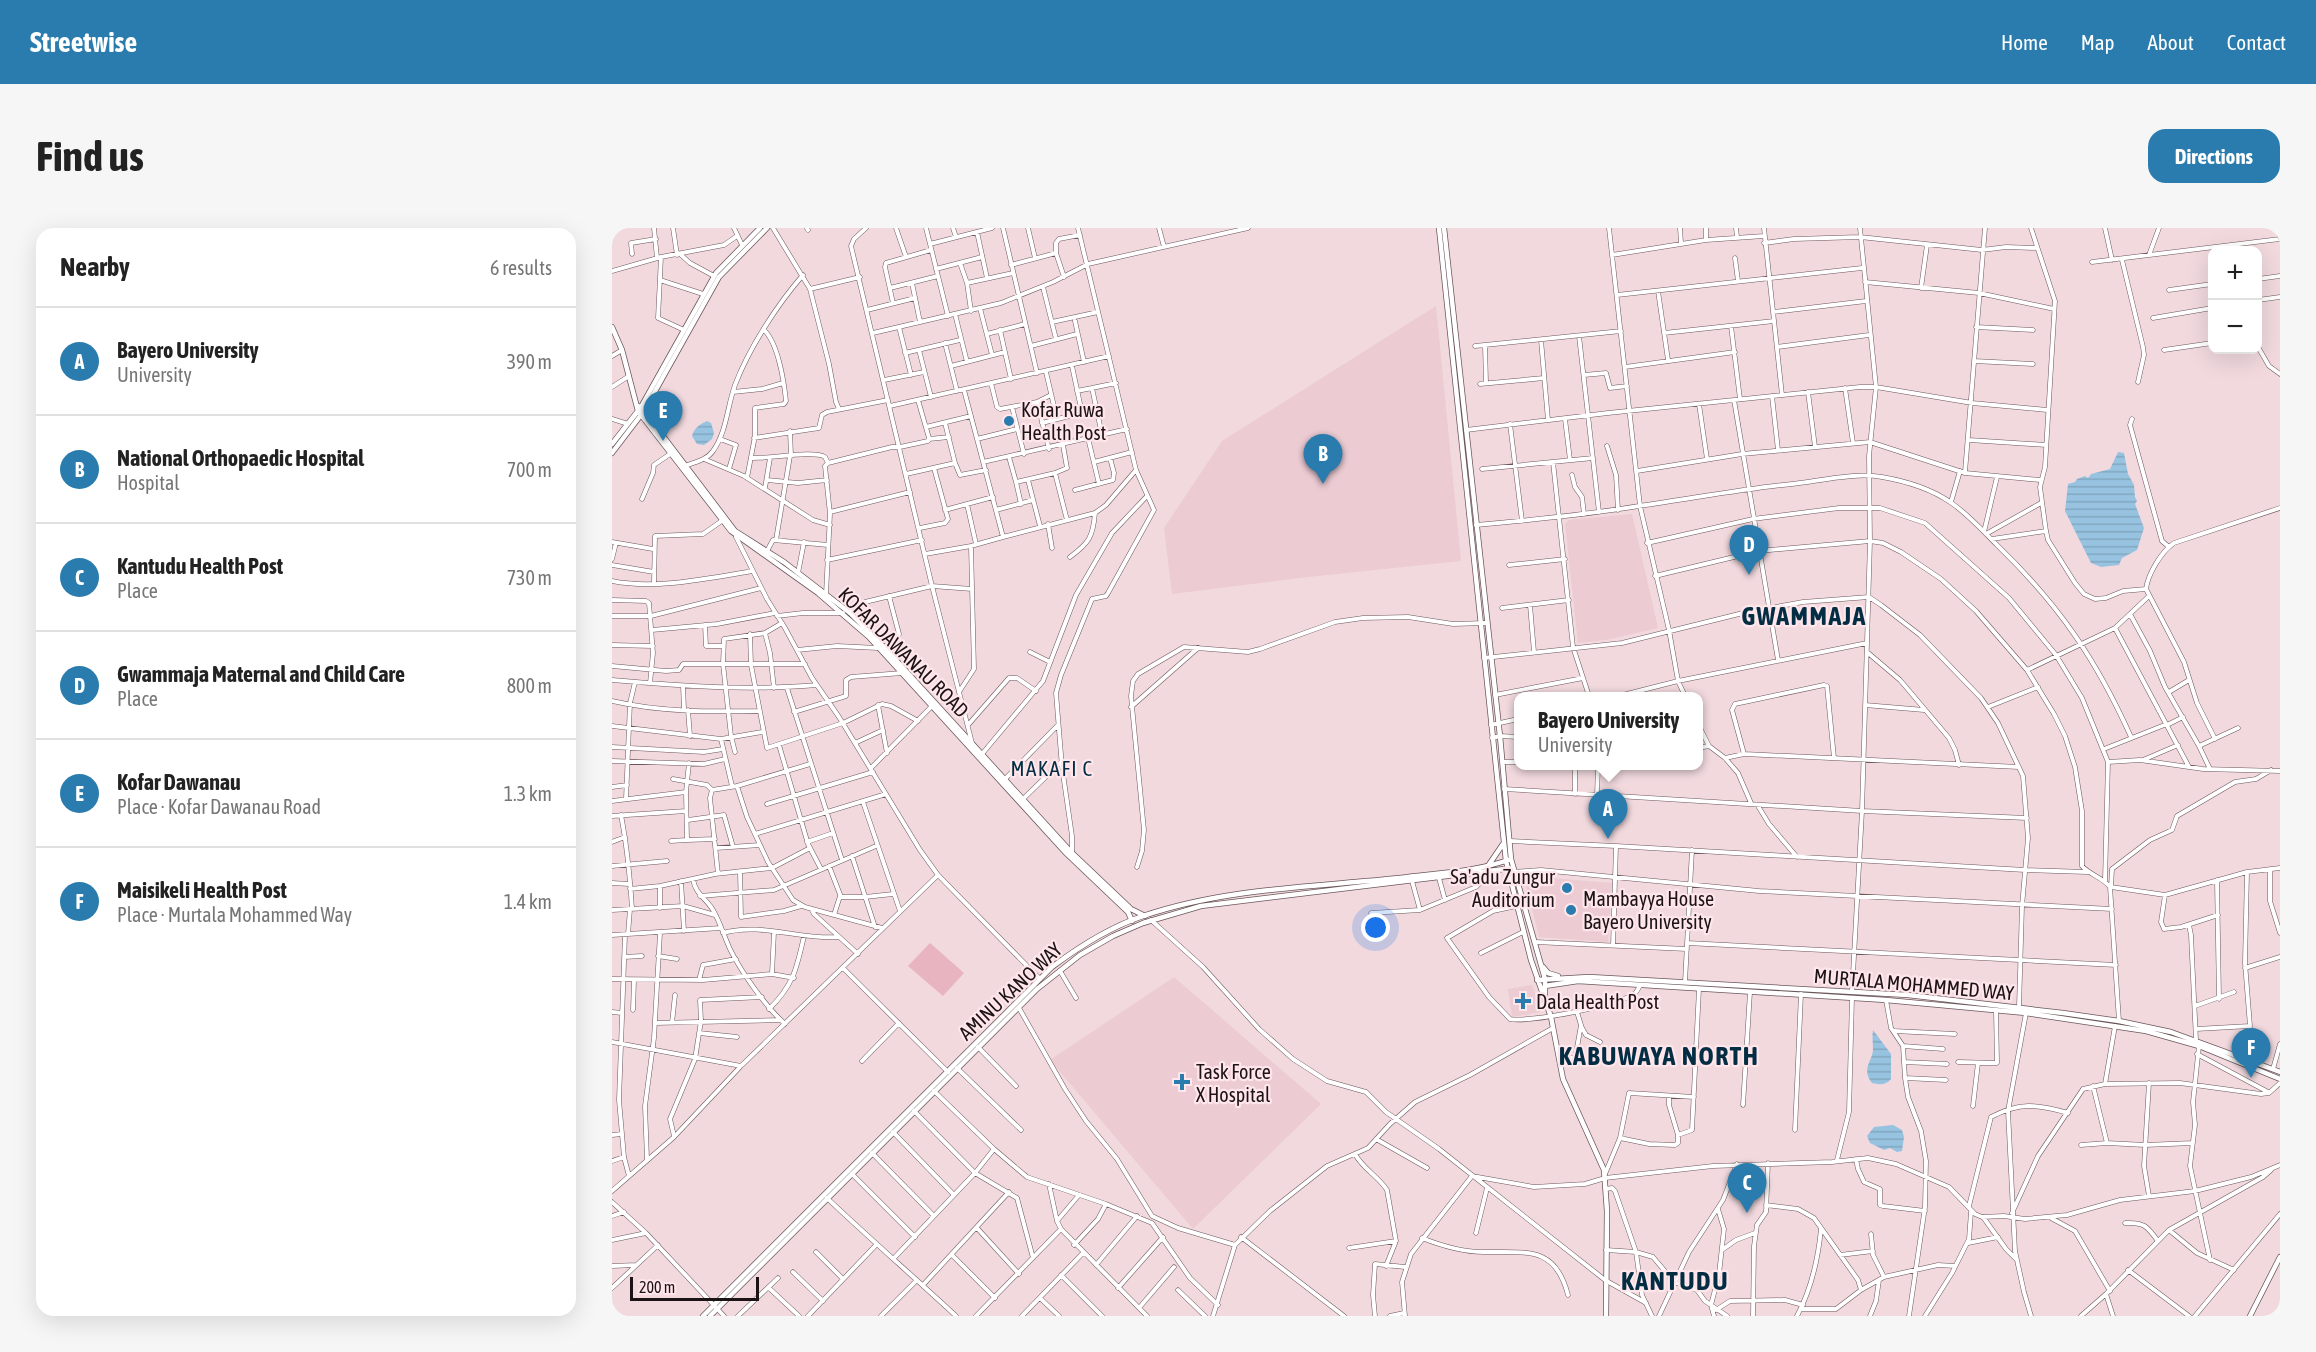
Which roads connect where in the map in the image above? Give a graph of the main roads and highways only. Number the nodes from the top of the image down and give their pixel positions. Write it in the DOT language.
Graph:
graph roads {
  1 [pos="767,228"];
  2 [pos="1438,228"];
  3 [pos="1444,228"];
  4 [pos="759,229"];
  5 [pos="612,327"];
  6 [pos="640,410"];
  7 [pos="612,444"];
  8 [pos="612,453"];
  9 [pos="719,510"];
  10 [pos="1473,525"];
  11 [pos="1484,623"];
  12 [pos="881,647"];
  13 [pos="1496,705"];
  14 [pos="1489,706"];
  15 [pos="1503,844"];
  16 [pos="1508,860"];
  17 [pos="1488,866"];
  18 [pos="1512,870"];
  19 [pos="1494,872"];
  20 [pos="1511,882"];
  21 [pos="1288,892"];
  22 [pos="1145,916"];
  23 [pos="1132,921"];
  24 [pos="1060,962"];
  25 [pos="1542,966"];
  26 [pos="1062,969"];
  27 [pos="1561,977"];
  28 [pos="1545,979"];
  29 [pos="1537,980"];
  30 [pos="1547,985"];
  31 [pos="1539,987"];
  32 [pos="1852,995"];
  33 [pos="1545,999"];
  34 [pos="2117,1023"];
  35 [pos="2280,1072"];
  36 [pos="949,1073"];
  37 [pos="2280,1081"];
  38 [pos="2280,1257"];
  39 [pos="716,1307"];
  40 [pos="703,1316"];
  41 [pos="710,1316"];
  42 [pos="1606,1316"];
  43 [pos="2250,1316"];
  1 -- 6 [label="main road"];
  2 -- 10 [label="main road"];
  3 -- 10 [label="main road"];
  4 -- 6 [label="main road"];
  5 -- 6 [label="main road"];
  6 -- 7 [label="main road"];
  6 -- 8 [label="main road"];
  6 -- 9 [label="main road, KOFAR DAWANAU ROAD"];
  6 -- 9 [label="main road"];
  9 -- 12 [label="main road, KOFAR DAWANAU ROAD"];
  9 -- 12 [label="main road, KOFAR DAWANAU ROAD"];
  10 -- 11 [label="main road"];
  11 -- 13 [label="main road"];
  11 -- 14 [label="main road"];
  12 -- 22 [label="main road, KOFAR DAWANAU ROAD"];
  12 -- 23 [label="main road, KOFAR DAWANAU ROAD"];
  13 -- 14 [label="main road"];
  13 -- 16 [label="main road"];
  14 -- 15 [label="main road"];
  15 -- 16 [label="main road"];
  15 -- 17 [label="main road"];
  16 -- 17 [label="main road, AMINU KANO WAY"];
  16 -- 18 [label="main road"];
  17 -- 21 [label="main road, AMINU KANO WAY"];
  18 -- 19 [label="main road, AMINU KANO WAY"];
  18 -- 20 [label="main road"];
  18 -- 25 [label="main road"];
  19 -- 20 [label="main road"];
  19 -- 21 [label="main road, AMINU KANO WAY"];
  20 -- 29 [label="main road"];
  21 -- 22 [label="main road, AMINU KANO WAY"];
  21 -- 26 [label="main road, AMINU KANO WAY"];
  22 -- 23 [label="main road, AMINU KANO WAY"];
  23 -- 24 [label="main road, AMINU KANO WAY"];
  24 -- 26 [label="main road"];
  24 -- 36 [label="main road, AMINU KANO WAY"];
  25 -- 27 [label="main road"];
  25 -- 28 [label="main road"];
  26 -- 36 [label="main road, AMINU KANO WAY"];
  27 -- 28 [label="main road, MURTALA MOHAMMED WAY"];
  27 -- 32 [label="main road, MURTALA MOHAMMED WAY"];
  28 -- 29 [label="main road, MURTALA MOHAMMED WAY"];
  28 -- 30 [label="main road"];
  29 -- 31 [label="main road"];
  30 -- 31 [label="main road, MURTALA MOHAMMED WAY"];
  30 -- 32 [label="main road, MURTALA MOHAMMED WAY"];
  30 -- 33 [label="main road"];
  31 -- 33 [label="main road"];
  32 -- 34 [label="main road, MURTALA MOHAMMED WAY"];
  32 -- 34 [label="main road, MURTALA MOHAMMED WAY"];
  33 -- 42 [label="main road"];
  34 -- 35 [label="main road, MURTALA MOHAMMED WAY"];
  34 -- 37 [label="main road, MURTALA MOHAMMED WAY"];
  36 -- 39 [label="main road, AMINU KANO WAY"];
  36 -- 39 [label="main road, AMINU KANO WAY"];
  38 -- 43 [label="main road"];
  39 -- 40 [label="main road, AMINU KANO WAY"];
  39 -- 41 [label="main road, AMINU KANO WAY"];
}
